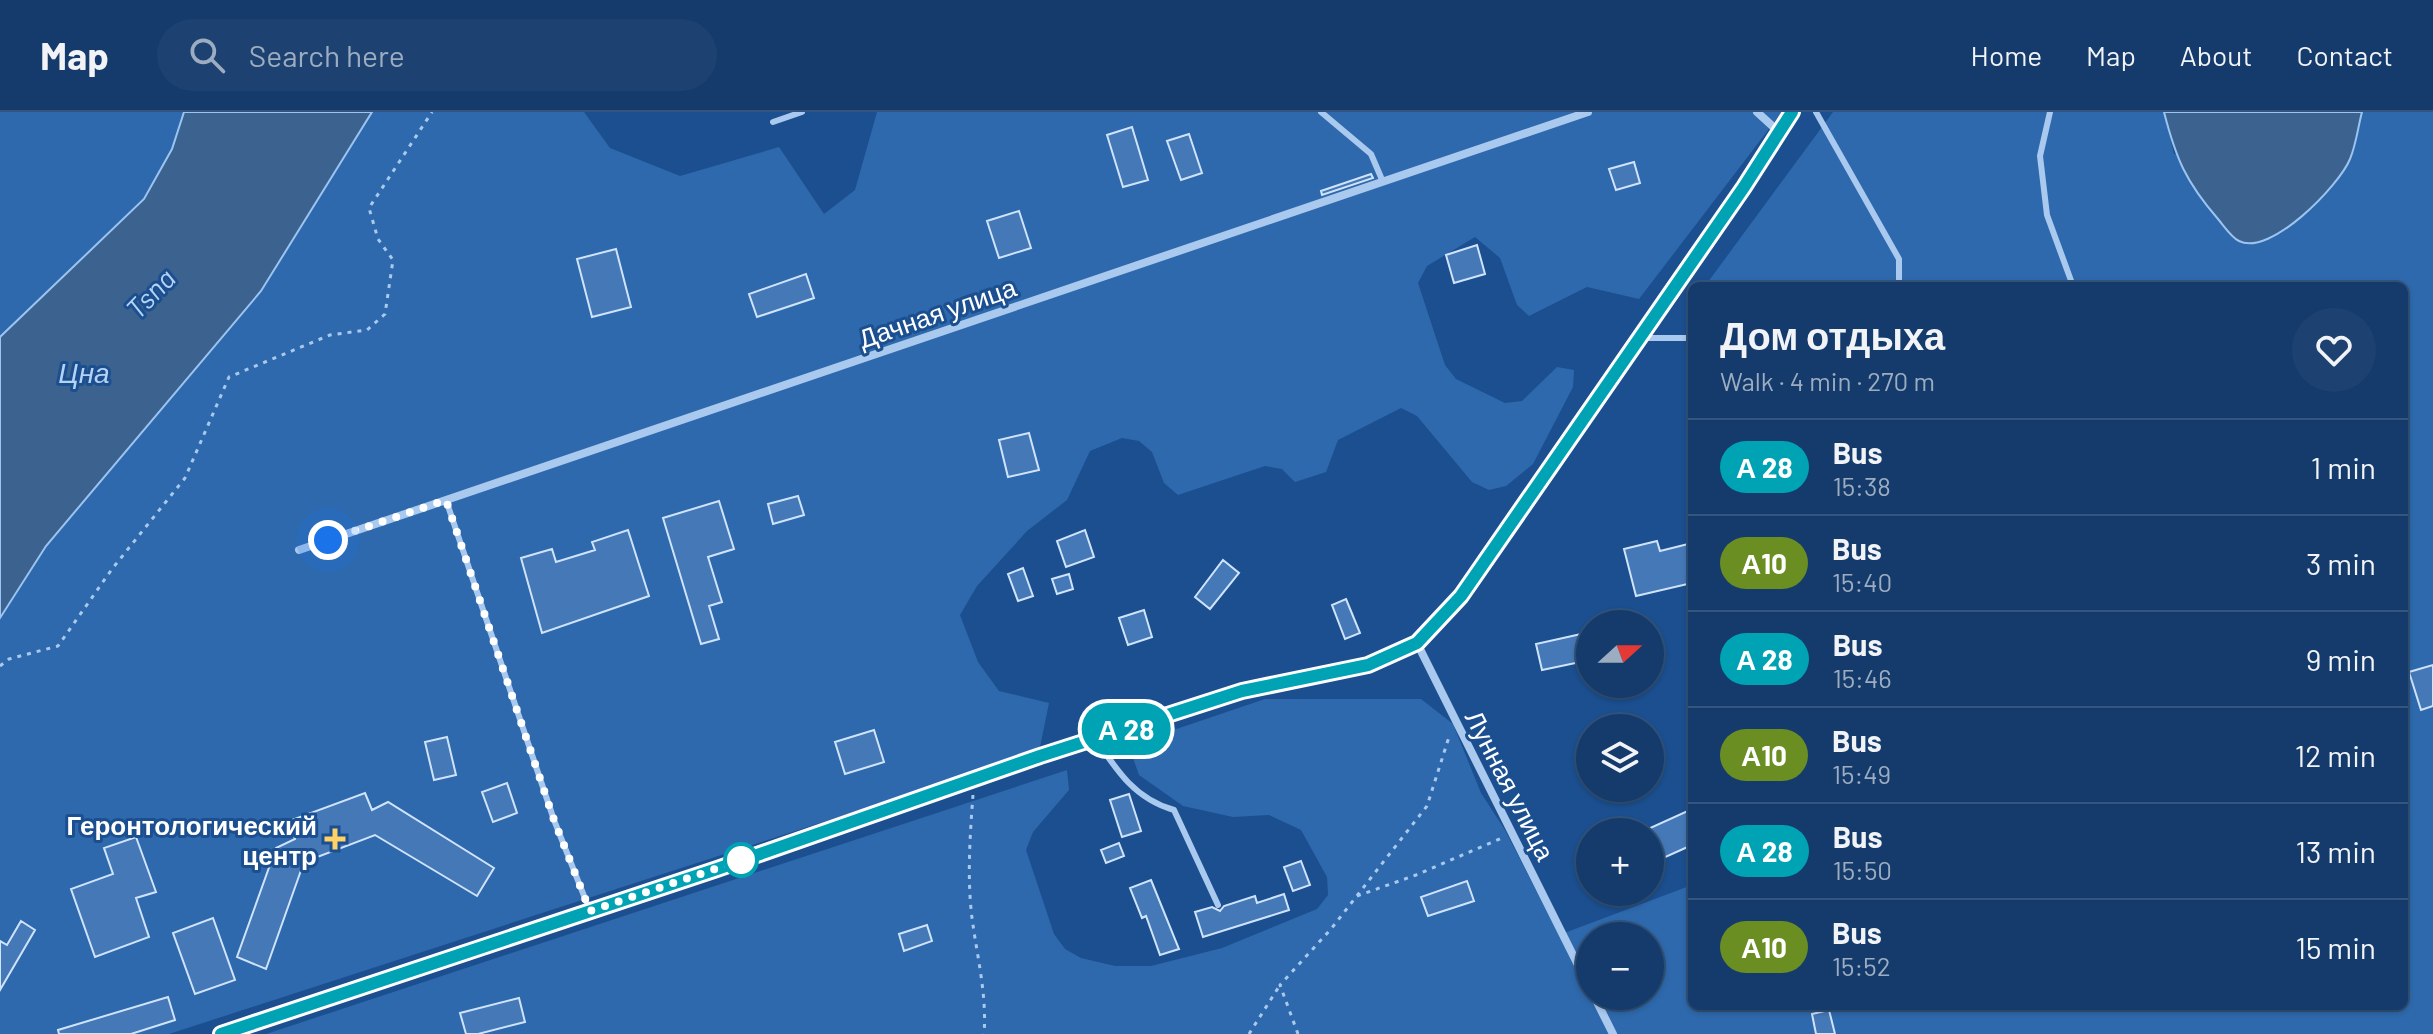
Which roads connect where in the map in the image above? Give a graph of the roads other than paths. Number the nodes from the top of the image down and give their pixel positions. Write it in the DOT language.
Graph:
graph roads {
  1 [pos="802,112"];
  2 [pos="1321,112"];
  3 [pos="1588,112"];
  4 [pos="1757,112"];
  5 [pos="1792,112"];
  6 [pos="1816,112"];
  7 [pos="2050,112"];
  8 [pos="773,122"];
  9 [pos="1779,132"];
  10 [pos="1383,182"];
  11 [pos="1899,282"];
  12 [pos="2072,282"];
  13 [pos="1639,338"];
  14 [pos="1688,338"];
  15 [pos="446,500"];
  16 [pos="299,550"];
  17 [pos="1417,643"];
  18 [pos="1095,738"];
  19 [pos="1218,905"];
  20 [pos="590,911"];
  21 [pos="1576,961"];
  22 [pos="1601,1010"];
  23 [pos="221,1034"];
  24 [pos="1613,1034"];
  1 -- 8 [label="lane"];
  2 -- 10 [label="lane"];
  3 -- 10 [label="street, Дачная улица"];
  4 -- 9 [label="street"];
  5 -- 9 [label="street"];
  6 -- 11 [label="lane"];
  7 -- 12 [label="lane"];
  9 -- 13 [label="street"];
  10 -- 15 [label="street, Дачная улица"];
  13 -- 14 [label="lane"];
  13 -- 17 [label="street"];
  15 -- 16 [label="street, Дачная улица"];
  15 -- 20 [label="lane"];
  17 -- 18 [label="street"];
  17 -- 21 [label="street, Лунная улица"];
  18 -- 19 [label="lane"];
  18 -- 20 [label="street"];
  20 -- 23 [label="street"];
  22 -- 24 [label="street"];
}
